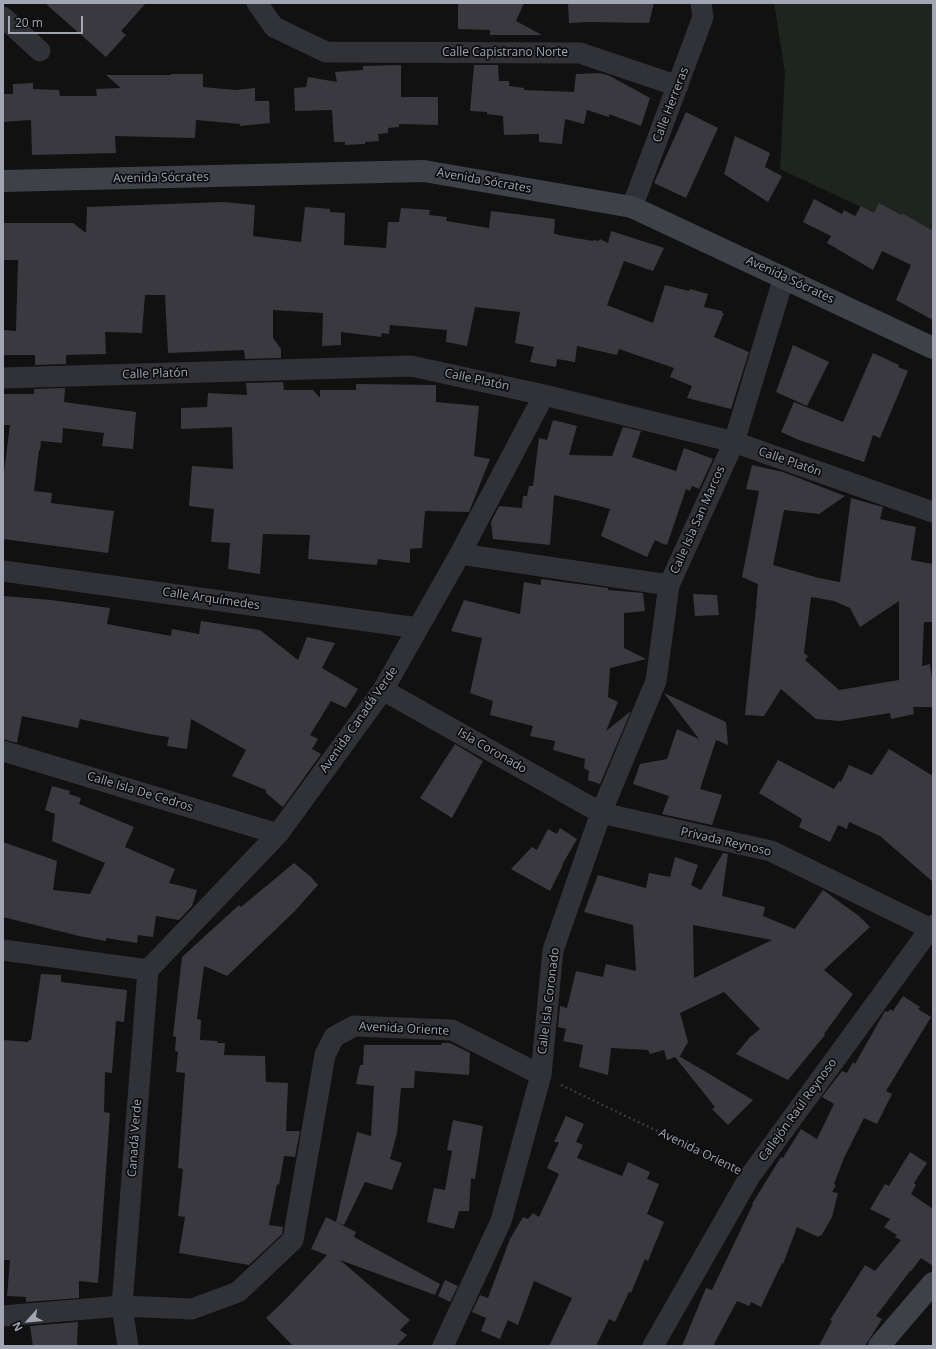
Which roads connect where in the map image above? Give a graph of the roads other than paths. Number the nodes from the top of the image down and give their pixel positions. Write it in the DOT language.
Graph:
graph roads {
  1 [pos="258,3"];
  2 [pos="701,3"];
  3 [pos="3,17"];
  4 [pos="40,51"];
  5 [pos="678,86"];
  6 [pos="3,181"];
  7 [pos="632,207"];
  8 [pos="784,277"];
  9 [pos="933,348"];
  10 [pos="3,378"];
  11 [pos="544,395"];
  12 [pos="734,442"];
  13 [pos="933,512"];
  14 [pos="460,554"];
  15 [pos="3,571"];
  16 [pos="669,585"];
  17 [pos="418,628"];
  18 [pos="383,690"];
  19 [pos="3,751"];
  20 [pos="601,813"];
  21 [pos="278,834"];
  22 [pos="932,927"];
  23 [pos="3,950"];
  24 [pos="148,970"];
  25 [pos="541,1075"];
  26 [pos="933,1283"];
  27 [pos="122,1306"];
  28 [pos="3,1316"];
  29 [pos="128,1346"];
  30 [pos="443,1346"];
  31 [pos="653,1346"];
  32 [pos="879,1346"];
  1 -- 5 [label="street, Calle Capistrano Norte"];
  2 -- 5 [label="street, Calle Herreras"];
  3 -- 4 [label="street"];
  5 -- 7 [label="street, Calle Herreras"];
  6 -- 7 [label="street, Avenida Sócrates"];
  7 -- 8 [label="street, Avenida Sócrates"];
  8 -- 9 [label="street, Avenida Sócrates"];
  8 -- 12 [label="street, Calle Isla San Marcos"];
  10 -- 11 [label="street, Calle Platón"];
  11 -- 12 [label="street, Calle Platón"];
  11 -- 14 [label="street, Avenida Canadá Verde"];
  12 -- 13 [label="street, Calle Platón"];
  12 -- 16 [label="street, Calle Isla San Marcos"];
  14 -- 16 [label="street, Calle Isla San Marcos"];
  14 -- 17 [label="street, Avenida Canadá Verde"];
  15 -- 17 [label="street, Calle Arquímedes"];
  16 -- 20 [label="street, Calle Isla Coronado"];
  17 -- 18 [label="street, Avenida Canadá Verde"];
  18 -- 20 [label="street, Isla Coronado"];
  18 -- 21 [label="street, Avenida Canadá Verde"];
  19 -- 21 [label="street, Calle Isla De Cedros"];
  20 -- 22 [label="street, Privada Reynoso"];
  20 -- 25 [label="street, Calle Isla Coronado"];
  21 -- 24 [label="street, Avenida Canadá Verde"];
  22 -- 31 [label="street, Callejón Raúl Reynoso"];
  23 -- 24 [label="street"];
  24 -- 27 [label="street, Canadá Verde"];
  25 -- 27 [label="street, Avenida Oriente"];
  25 -- 30 [label="street, Calle Isla Coronado"];
  26 -- 32 [label="street"];
  27 -- 28 [label="street, Avenida Oriente"];
  27 -- 29 [label="street, Canadá Verde"];
}
